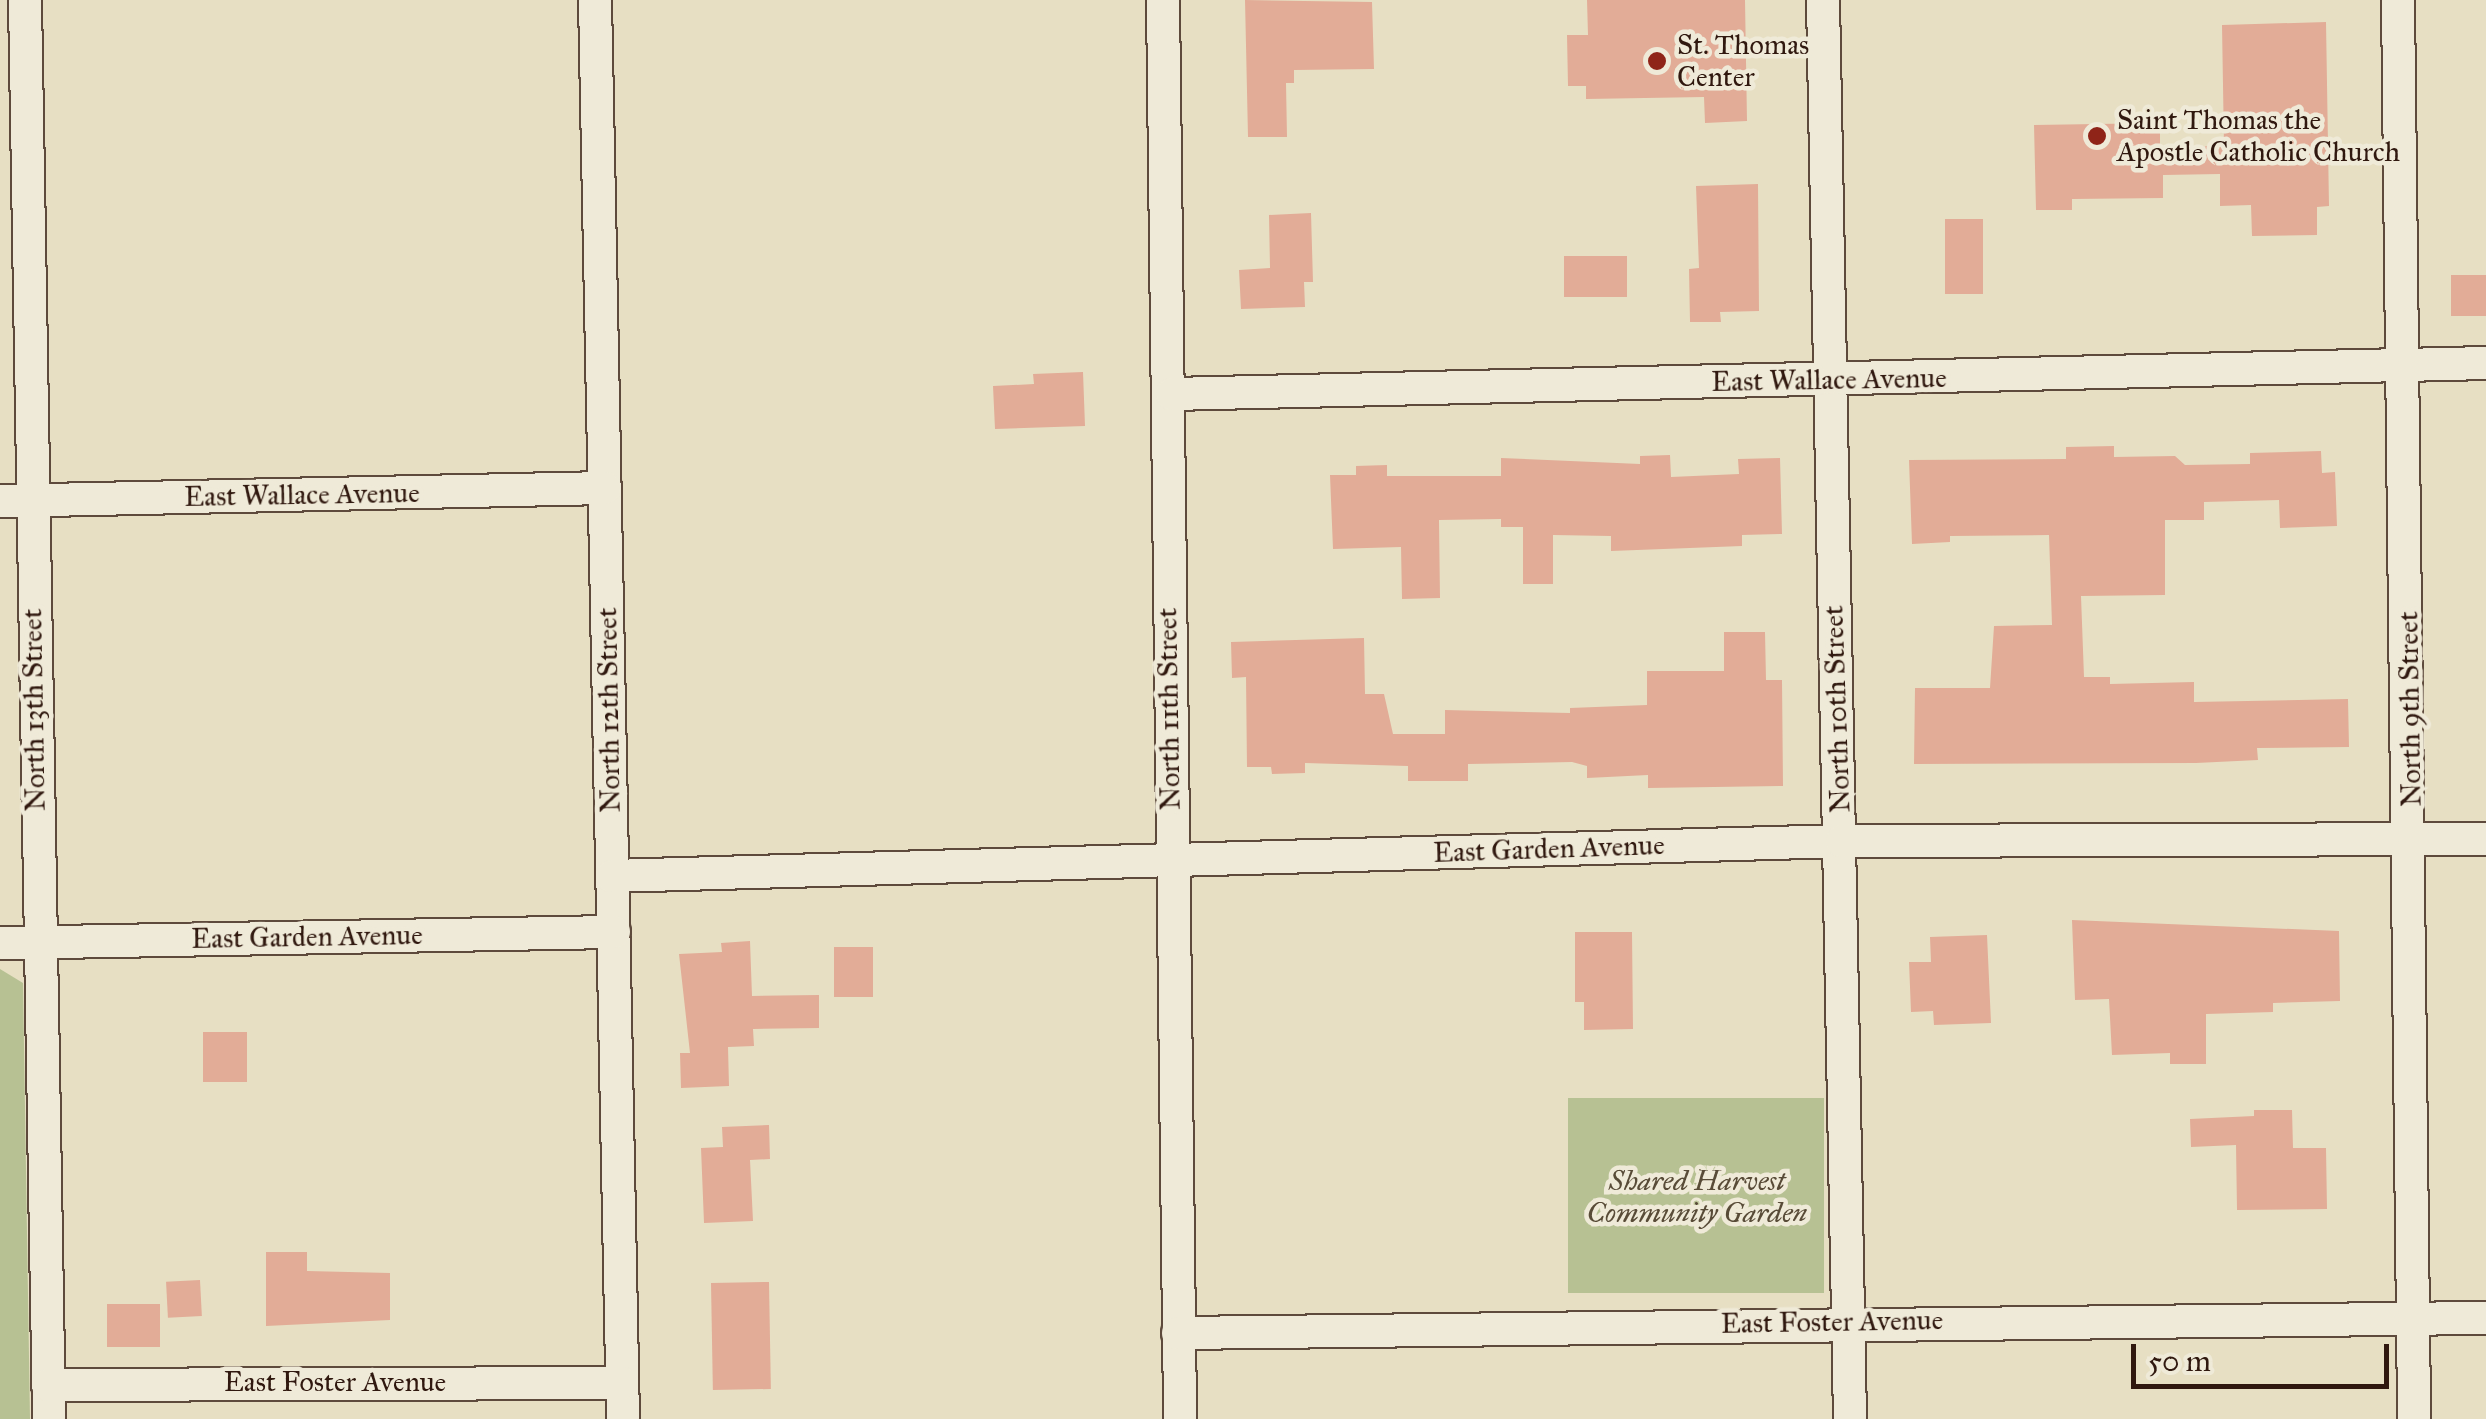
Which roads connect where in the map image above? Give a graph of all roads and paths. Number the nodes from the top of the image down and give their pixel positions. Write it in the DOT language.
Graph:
graph roads {
  1 [pos="25,0"];
  2 [pos="595,0"];
  3 [pos="1163,0"];
  4 [pos="1823,0"];
  5 [pos="2398,0"];
  6 [pos="2405,362"];
  7 [pos="2486,363"];
  8 [pos="1830,380"];
  9 [pos="1172,394"];
  10 [pos="604,488"];
  11 [pos="15,501"];
  12 [pos="2486,839"];
  13 [pos="2412,840"];
  14 [pos="1842,841"];
  15 [pos="1171,859"];
  16 [pos="612,876"];
  17 [pos="614,932"];
  18 [pos="40,942"];
  19 [pos="0,943"];
  20 [pos="2486,1318"];
  21 [pos="1850,1320"];
  22 [pos="2414,1320"];
  23 [pos="1178,1334"];
  24 [pos="622,1383"];
  25 [pos="48,1385"];
  26 [pos="49,1419"];
  27 [pos="623,1419"];
  28 [pos="1180,1419"];
  29 [pos="1850,1419"];
  30 [pos="2414,1419"];
  1 -- 11 [label="street, North 13th Street"];
  2 -- 10 [label="street, North 12th Street"];
  3 -- 9 [label="street, North 11th Street"];
  4 -- 8 [label="street, North 10th Street"];
  5 -- 6 [label="street, North 9th Street"];
  6 -- 7 [label="street, East Wallace Avenue"];
  6 -- 8 [label="street, East Wallace Avenue"];
  6 -- 13 [label="street, North 9th Street"];
  8 -- 9 [label="street, East Wallace Avenue"];
  8 -- 14 [label="street, North 10th Street"];
  9 -- 15 [label="street, North 11th Street"];
  10 -- 11 [label="street, East Wallace Avenue"];
  10 -- 16 [label="street, North 12th Street"];
  11 -- 18 [label="street, North 13th Street"];
  12 -- 13 [label="street, East Garden Avenue"];
  13 -- 14 [label="street, East Garden Avenue"];
  13 -- 22 [label="street, North 9th Street"];
  14 -- 15 [label="street, East Garden Avenue"];
  14 -- 21 [label="street, North 10th Street"];
  15 -- 16 [label="street, East Garden Avenue"];
  15 -- 23 [label="street, North 11th Street"];
  16 -- 17 [label="street, North 12th Street"];
  17 -- 18 [label="street, East Garden Avenue"];
  17 -- 24 [label="street, North 12th Street"];
  18 -- 19 [label="street, East Garden Avenue"];
  18 -- 25 [label="street, North 13th Street"];
  20 -- 22 [label="street, East Foster Avenue"];
  21 -- 22 [label="street, East Foster Avenue"];
  21 -- 23 [label="street, East Foster Avenue"];
  21 -- 29 [label="street, North 10th Street"];
  22 -- 30 [label="street, North 9th Street"];
  23 -- 28 [label="street, North 11th Street"];
  24 -- 25 [label="street, East Foster Avenue"];
  24 -- 27 [label="street, North 12th Street"];
  25 -- 26 [label="street, North 13th Street"];
}
